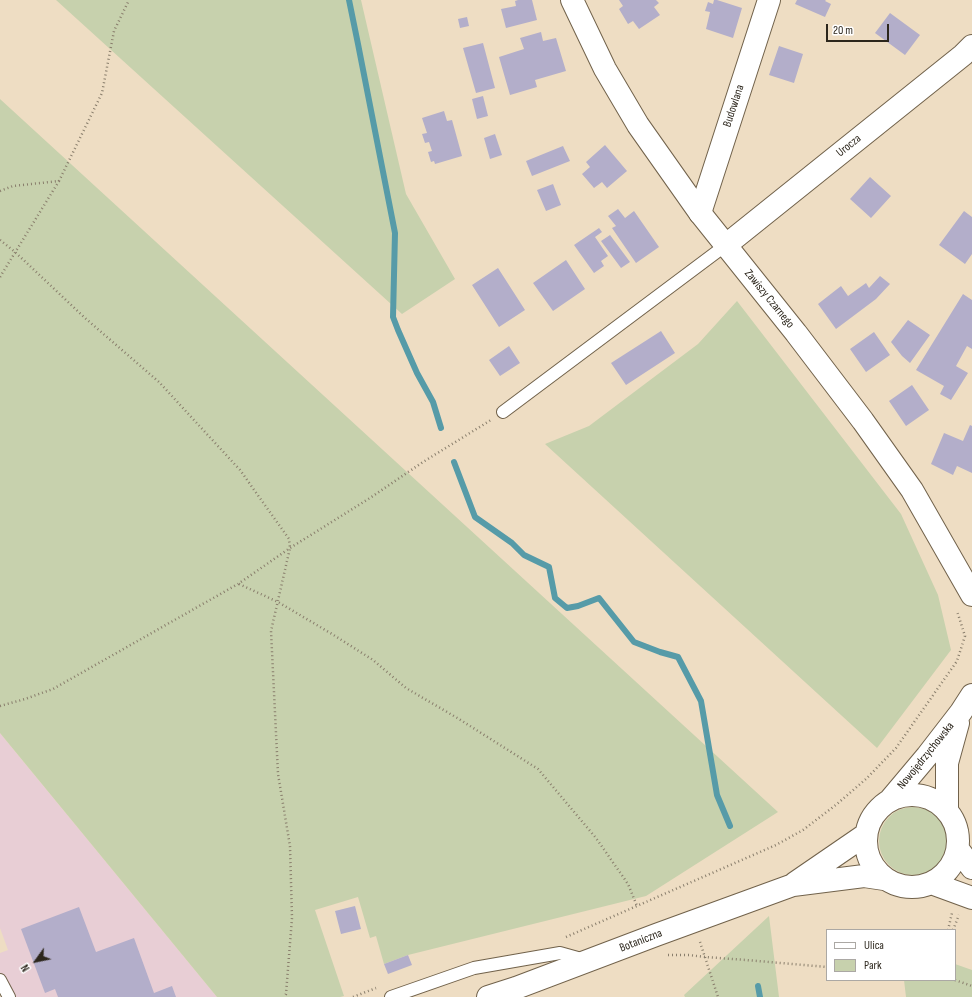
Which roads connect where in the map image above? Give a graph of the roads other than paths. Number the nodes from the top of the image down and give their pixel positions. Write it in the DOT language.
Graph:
graph roads {
  1 [pos="572,0"];
  2 [pos="769,0"];
  3 [pos="972,46"];
  4 [pos="700,213"];
  5 [pos="726,245"];
  6 [pos="503,412"];
  7 [pos="964,601"];
  8 [pos="967,704"];
  9 [pos="890,800"];
  10 [pos="947,810"];
  11 [pos="865,835"];
  12 [pos="958,849"];
  13 [pos="972,868"];
  14 [pos="884,879"];
  15 [pos="931,883"];
  16 [pos="793,885"];
  17 [pos="972,898"];
  18 [pos="588,960"];
  19 [pos="0,980"];
  20 [pos="9,997"];
  21 [pos="391,997"];
  22 [pos="488,997"];
  1 -- 4 [label="street, Zawiszy Czarnego"];
  2 -- 4 [label="street, Budowlana"];
  3 -- 5 [label="street, Urocza"];
  4 -- 5 [label="street, Zawiszy Czarnego"];
  5 -- 6 [label="lane"];
  5 -- 7 [label="street, Zawiszy Czarnego"];
  8 -- 9 [label="street, Nowojędrzychowska"];
  8 -- 10 [label="street, Nowojędrzychowska"];
  9 -- 10 [label="street"];
  9 -- 11 [label="street"];
  10 -- 12 [label="street"];
  11 -- 14 [label="street"];
  11 -- 16 [label="street, Botaniczna"];
  12 -- 13 [label="street"];
  12 -- 15 [label="street"];
  14 -- 15 [label="street"];
  14 -- 16 [label="street, Botaniczna"];
  15 -- 17 [label="street"];
  16 -- 18 [label="street, Botaniczna"];
  18 -- 21 [label="lane"];
  18 -- 22 [label="street, Botaniczna"];
  19 -- 20 [label="lane"];
}
